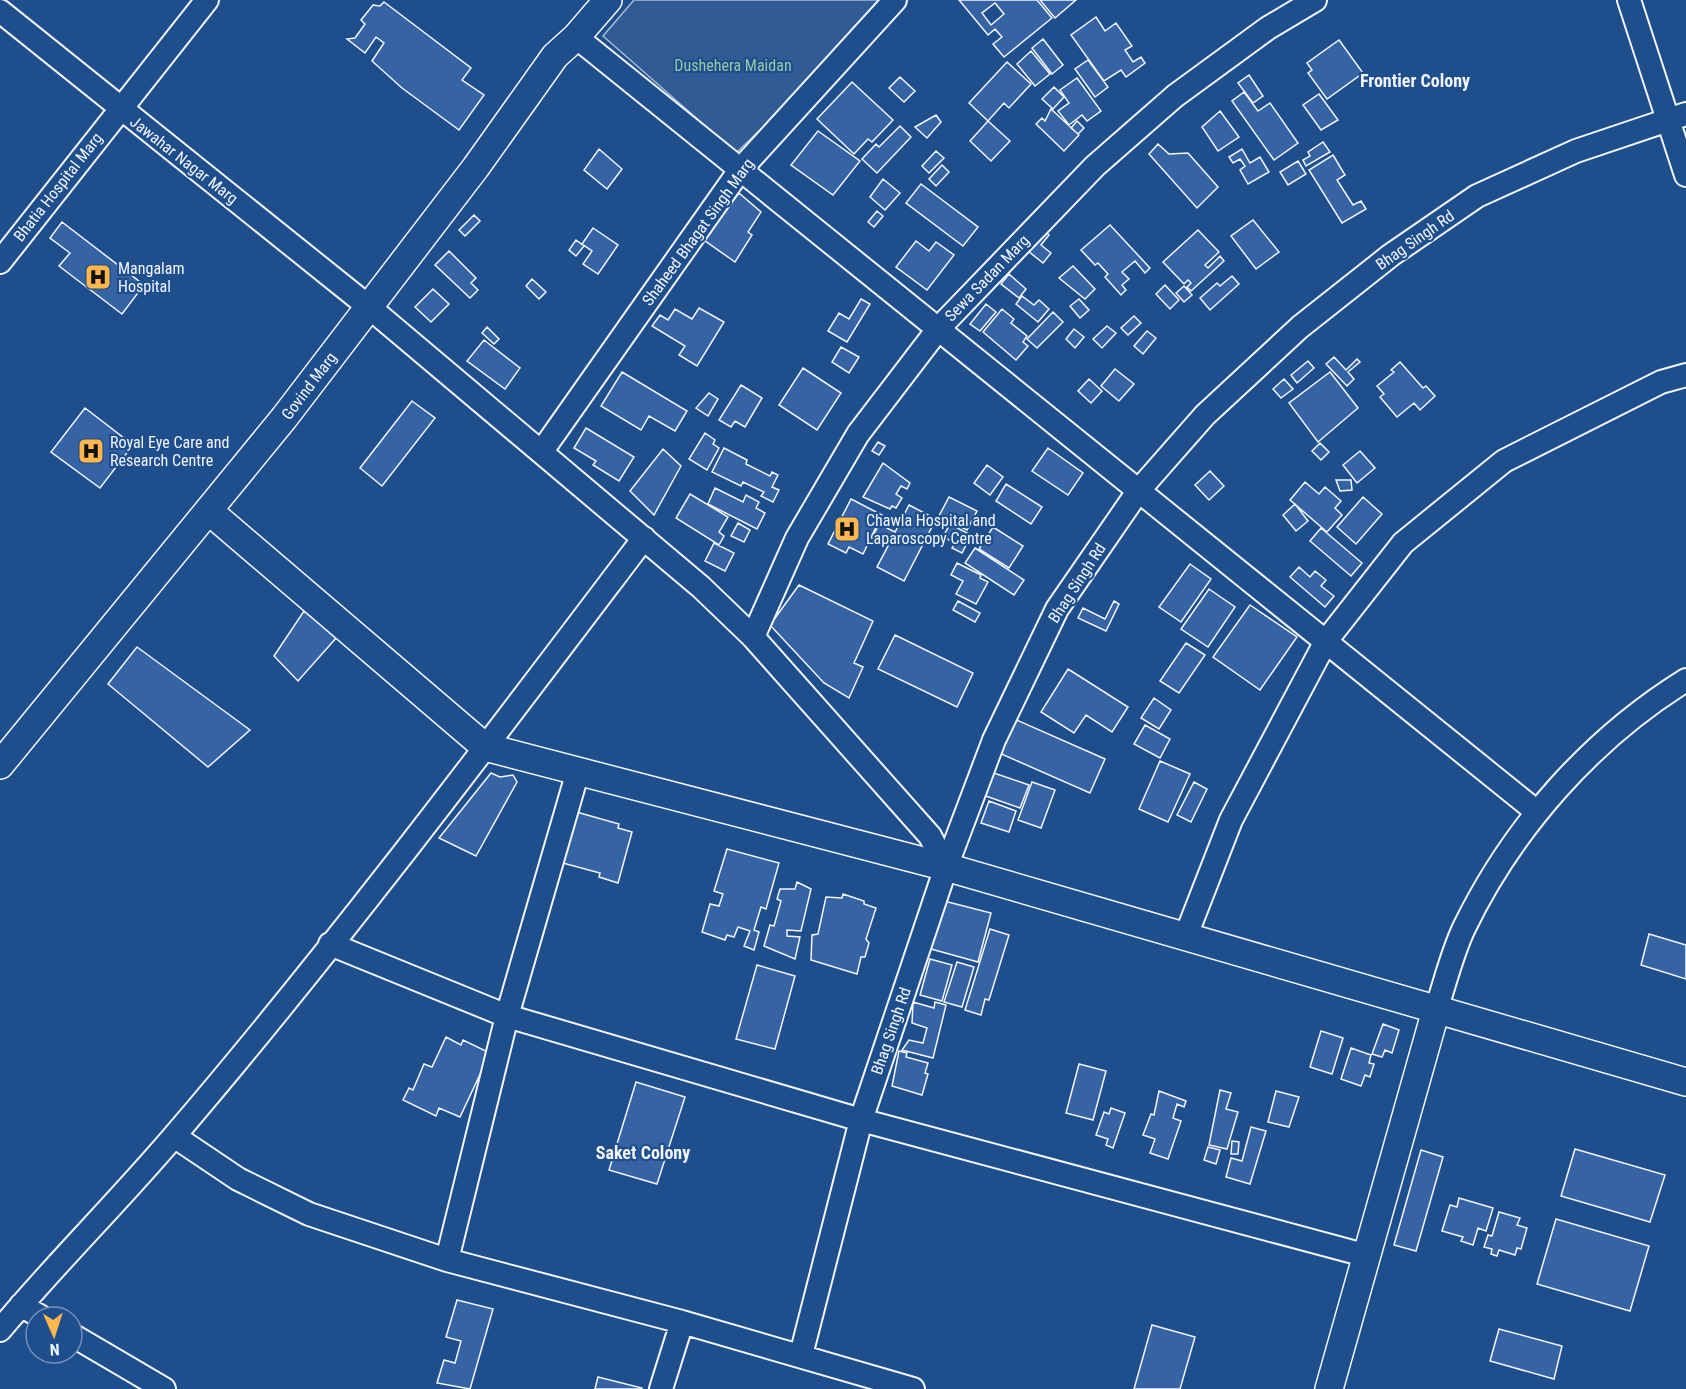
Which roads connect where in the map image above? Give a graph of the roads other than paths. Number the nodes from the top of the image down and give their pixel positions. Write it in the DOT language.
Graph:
graph roads {
  1 [pos="207,0"];
  2 [pos="608,0"];
  3 [pos="894,0"];
  4 [pos="1314,0"];
  5 [pos="1629,0"];
  6 [pos="0,11"];
  7 [pos="576,37"];
  8 [pos="119,109"];
  9 [pos="1677,116"];
  10 [pos="740,170"];
  11 [pos="1686,175"];
  12 [pos="0,262"];
  13 [pos="369,307"];
  14 [pos="939,328"];
  15 [pos="1686,375"];
  16 [pos="542,451"];
  17 [pos="1139,490"];
  18 [pos="209,511"];
  19 [pos="644,538"];
  20 [pos="753,637"];
  21 [pos="1326,641"];
  22 [pos="1686,680"];
  23 [pos="485,747"];
  24 [pos="0,765"];
  25 [pos="578,771"];
  26 [pos="1537,812"];
  27 [pos="946,867"];
  28 [pos="1185,938"];
  29 [pos="330,944"];
  30 [pos="1436,1010"];
  31 [pos="507,1016"];
  32 [pos="1686,1082"];
  33 [pos="861,1120"];
  34 [pos="174,1136"];
  35 [pos="1368,1256"];
  36 [pos="447,1260"];
  37 [pos="21,1305"];
  38 [pos="24,1307"];
  39 [pos="682,1322"];
  40 [pos="0,1330"];
  41 [pos="84,1342"];
  42 [pos="801,1355"];
  43 [pos="164,1389"];
  44 [pos="661,1389"];
  45 [pos="913,1389"];
  46 [pos="1329,1389"];
  1 -- 8 [label="street, Bhatia Hospital Marg"];
  2 -- 7 [label="street, Govind Marg"];
  3 -- 10 [label="street, Shaheed Bhagat Singh Marg"];
  4 -- 14 [label="street, Sewa Sadan Marg"];
  5 -- 9 [label="street"];
  6 -- 8 [label="street, Jawahar Nagar Marg"];
  7 -- 10 [label="street"];
  7 -- 13 [label="street, Govind Marg"];
  8 -- 12 [label="street, Bhatia Hospital Marg"];
  8 -- 13 [label="street, Jawahar Nagar Marg"];
  9 -- 11 [label="street"];
  9 -- 17 [label="street, Bhag Singh Rd"];
  10 -- 14 [label="street"];
  10 -- 16 [label="street, Shaheed Bhagat Singh Marg"];
  13 -- 16 [label="street, Jawahar Nagar Marg"];
  13 -- 18 [label="street, Govind Marg"];
  14 -- 17 [label="street"];
  14 -- 20 [label="street, Sewa Sadan Marg"];
  15 -- 21 [label="street"];
  16 -- 19 [label="street, Jawahar Nagar Marg"];
  17 -- 21 [label="street"];
  17 -- 27 [label="street, Bhag Singh Rd"];
  18 -- 23 [label="street"];
  18 -- 24 [label="street, Govind Marg"];
  19 -- 20 [label="street, Jawahar Nagar Marg"];
  19 -- 23 [label="street"];
  20 -- 27 [label="street, Jawahar Nagar Marg"];
  21 -- 26 [label="street"];
  21 -- 28 [label="street"];
  22 -- 26 [label="street"];
  23 -- 25 [label="street"];
  23 -- 29 [label="street"];
  25 -- 27 [label="street"];
  25 -- 31 [label="street"];
  26 -- 30 [label="street"];
  27 -- 28 [label="street"];
  27 -- 33 [label="street, Bhag Singh Rd"];
  28 -- 30 [label="street"];
  29 -- 31 [label="street"];
  29 -- 34 [label="street"];
  30 -- 32 [label="street"];
  30 -- 35 [label="street"];
  31 -- 33 [label="street"];
  31 -- 36 [label="street"];
  33 -- 35 [label="street"];
  33 -- 42 [label="street, Bhag Singh Rd"];
  34 -- 36 [label="street"];
  34 -- 37 [label="street"];
  35 -- 46 [label="street"];
  36 -- 39 [label="street"];
  37 -- 38 [label="street"];
  37 -- 40 [label="street"];
  39 -- 42 [label="street"];
  39 -- 44 [label="street"];
  41 -- 43 [label="street"];
  42 -- 45 [label="street"];
}
